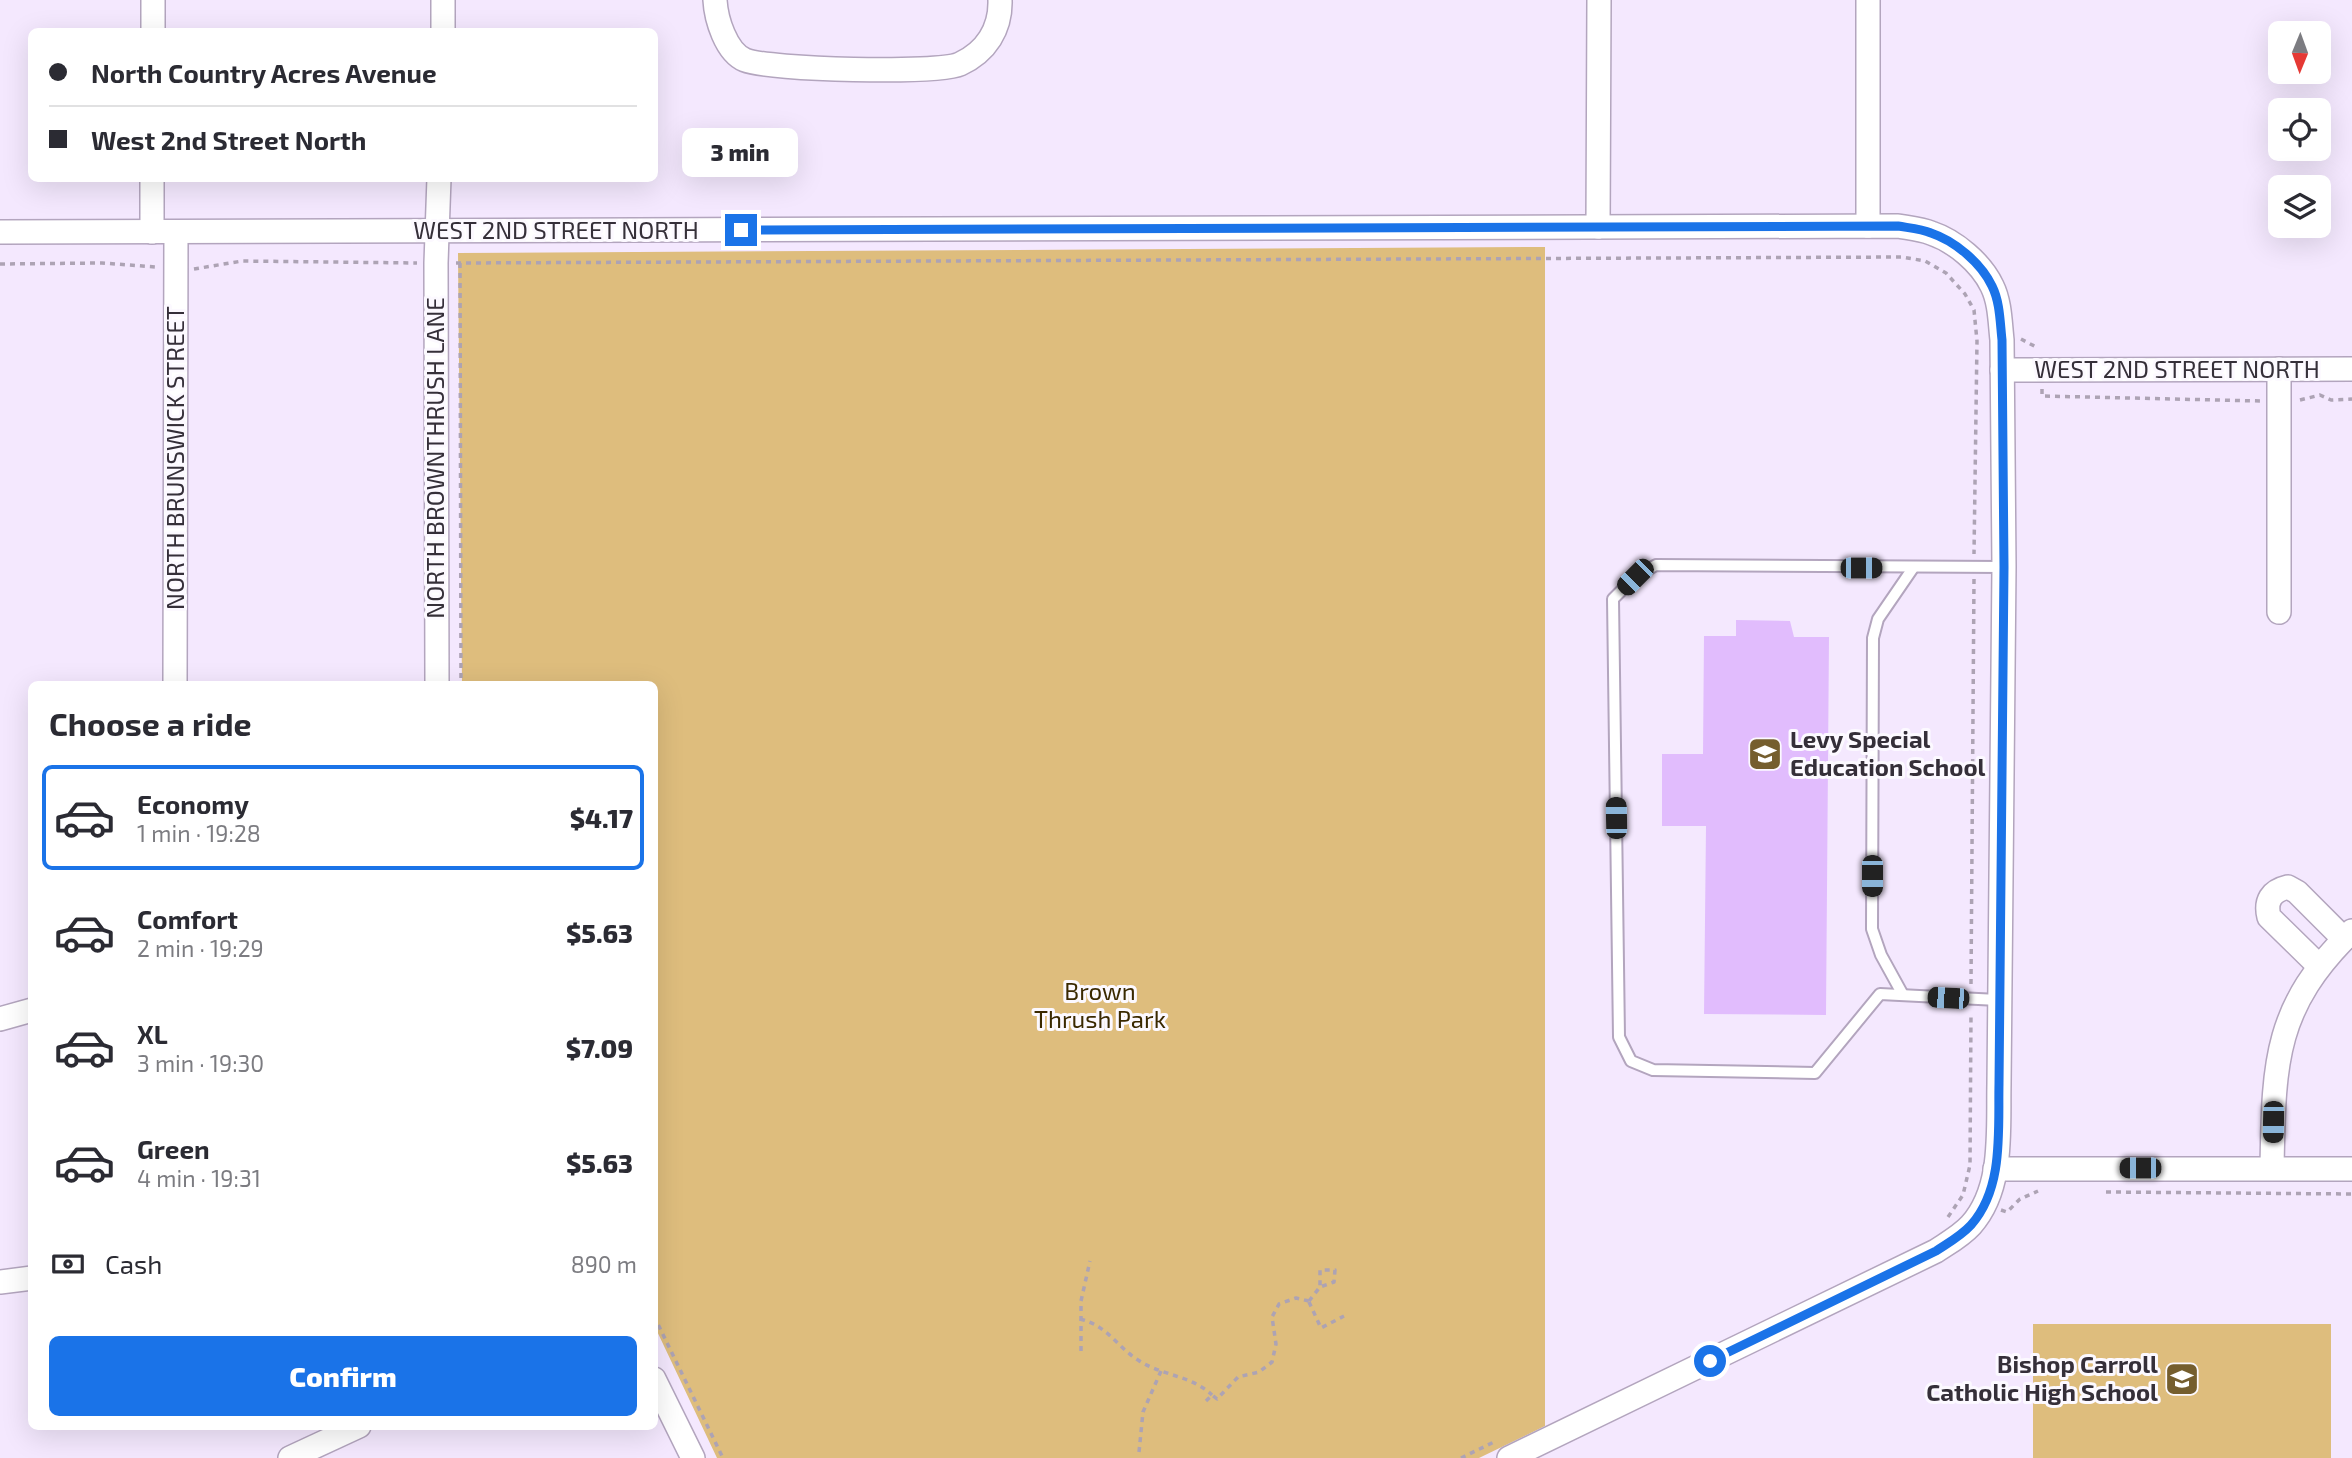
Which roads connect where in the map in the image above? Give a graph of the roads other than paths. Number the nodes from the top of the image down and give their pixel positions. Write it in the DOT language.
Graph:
graph roads {
  1 [pos="153,0"];
  2 [pos="443,0"];
  3 [pos="715,0"];
  4 [pos="1000,0"];
  5 [pos="1599,0"];
  6 [pos="1868,0"];
  7 [pos="153,28"];
  8 [pos="443,28"];
  9 [pos="152,182"];
  10 [pos="439,182"];
  11 [pos="1868,226"];
  12 [pos="1598,227"];
  13 [pos="436,231"];
  14 [pos="0,232"];
  15 [pos="152,232"];
  16 [pos="176,232"];
  17 [pos="2279,369"];
  18 [pos="2352,369"];
  19 [pos="2001,370"];
  20 [pos="2004,567"];
  21 [pos="1913,568"];
  22 [pos="2278,612"];
  23 [pos="175,681"];
  24 [pos="437,681"];
  25 [pos="2348,935"];
  26 [pos="2319,966"];
  27 [pos="1903,995"];
  28 [pos="1998,1000"];
  29 [pos="28,1011"];
  30 [pos="0,1019"];
  31 [pos="2272,1168"];
  32 [pos="2352,1169"];
  33 [pos="1995,1170"];
  34 [pos="28,1278"];
  35 [pos="0,1282"];
  36 [pos="658,1387"];
  37 [pos="350,1430"];
  38 [pos="1505,1448"];
  39 [pos="290,1458"];
  40 [pos="693,1458"];
  1 -- 7 [label="street"];
  2 -- 8 [label="street"];
  3 -- 4 [label="street"];
  5 -- 12 [label="street"];
  6 -- 11 [label="street"];
  9 -- 15 [label="street"];
  10 -- 13 [label="street, NORTH BROWNTHRUSH LANE"];
  11 -- 12 [label="street, WEST 2ND STREET NORTH"];
  11 -- 19 [label="street, WEST 2ND STREET NORTH"];
  12 -- 13 [label="street, WEST 2ND STREET NORTH"];
  13 -- 16 [label="street, WEST 2ND STREET NORTH"];
  13 -- 24 [label="street, NORTH BROWNTHRUSH LANE"];
  14 -- 15 [label="street, WEST 2ND STREET NORTH"];
  15 -- 16 [label="street, WEST 2ND STREET NORTH"];
  16 -- 23 [label="street, NORTH BRUNSWICK STREET"];
  17 -- 18 [label="street, WEST 2ND STREET NORTH"];
  17 -- 19 [label="street, WEST 2ND STREET NORTH"];
  17 -- 22 [label="street"];
  19 -- 20 [label="street, WEST 2ND STREET NORTH"];
  20 -- 21 [label="lane"];
  20 -- 28 [label="street, WEST 2ND STREET NORTH"];
  21 -- 27 [label="lane"];
  21 -- 27 [label="lane"];
  25 -- 26 [label="street"];
  25 -- 26 [label="street"];
  26 -- 31 [label="street"];
  27 -- 28 [label="lane"];
  28 -- 33 [label="street, WEST 2ND STREET NORTH"];
  29 -- 30 [label="street"];
  31 -- 32 [label="street"];
  31 -- 33 [label="street"];
  33 -- 38 [label="street, WEST 2ND STREET NORTH"];
  34 -- 35 [label="street"];
  36 -- 40 [label="street"];
  37 -- 39 [label="street"];
}
